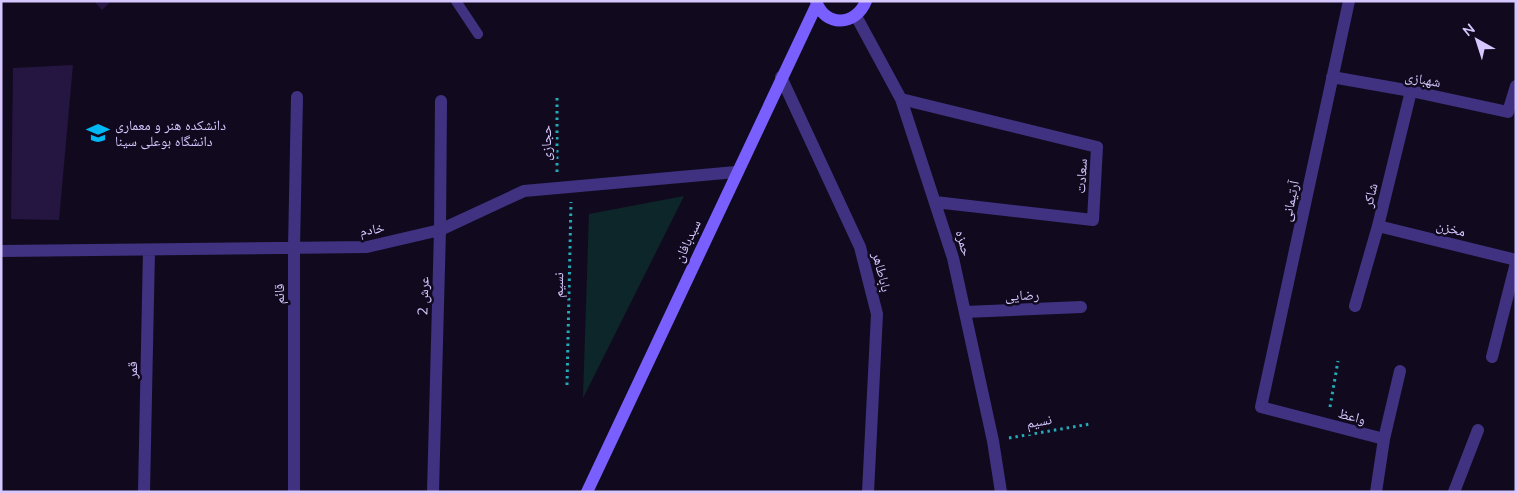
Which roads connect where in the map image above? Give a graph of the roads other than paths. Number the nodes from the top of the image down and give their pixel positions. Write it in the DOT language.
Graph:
graph roads {
  1 [pos="456,1"];
  2 [pos="866,1"];
  3 [pos="1349,1"];
  4 [pos="816,2"];
  5 [pos="856,16"];
  6 [pos="478,34"];
  7 [pos="781,77"];
  8 [pos="1332,77"];
  9 [pos="1516,86"];
  10 [pos="1411,91"];
  11 [pos="297,97"];
  12 [pos="901,99"];
  13 [pos="441,101"];
  14 [pos="736,172"];
  15 [pos="935,202"];
  16 [pos="1378,226"];
  17 [pos="440,230"];
  18 [pos="294,248"];
  19 [pos="150,250"];
  20 [pos="1,251"];
  21 [pos="1516,262"];
  22 [pos="1355,306"];
  23 [pos="1081,308"];
  24 [pos="965,312"];
  25 [pos="1492,357"];
  26 [pos="1400,371"];
  27 [pos="1261,408"];
  28 [pos="1478,430"];
  29 [pos="1384,440"];
  30 [pos="144,492"];
  31 [pos="294,492"];
  32 [pos="433,492"];
  33 [pos="587,492"];
  34 [pos="868,492"];
  35 [pos="1001,492"];
  36 [pos="1376,492"];
  37 [pos="1454,492"];
  1 -- 6 [label="lane"];
  2 -- 5 [label="street"];
  3 -- 8 [label="street, آرتیمانی"];
  4 -- 5 [label="street"];
  4 -- 7 [label="street, سبدبافان"];
  5 -- 12 [label="street, حمزه"];
  7 -- 14 [label="street, سبدبافان"];
  7 -- 34 [label="street, باباطاهر"];
  8 -- 10 [label="street, شهبازی"];
  8 -- 27 [label="street, آرتیمانی"];
  9 -- 10 [label="street, شهبازی"];
  10 -- 16 [label="street, شاکر"];
  11 -- 18 [label="street, قائم"];
  12 -- 15 [label="street, حمزه"];
  12 -- 15 [label="street, سعادت"];
  13 -- 17 [label="street, عرش 2"];
  14 -- 17 [label="street, خادم"];
  14 -- 33 [label="street, سبدبافان"];
  15 -- 24 [label="street, حمزه"];
  16 -- 21 [label="street, مخزن"];
  16 -- 22 [label="street, شاکر"];
  17 -- 18 [label="street, خادم"];
  17 -- 32 [label="street, عرش 2"];
  18 -- 19 [label="street, خادم"];
  18 -- 31 [label="street, قائم"];
  19 -- 20 [label="street, خادم"];
  19 -- 30 [label="street, قمر"];
  21 -- 25 [label="street"];
  23 -- 24 [label="street, رضایی"];
  24 -- 35 [label="street, حمزه"];
  26 -- 29 [label="street"];
  27 -- 29 [label="street, واعظ"];
  28 -- 37 [label="street"];
  29 -- 36 [label="street"];
}
